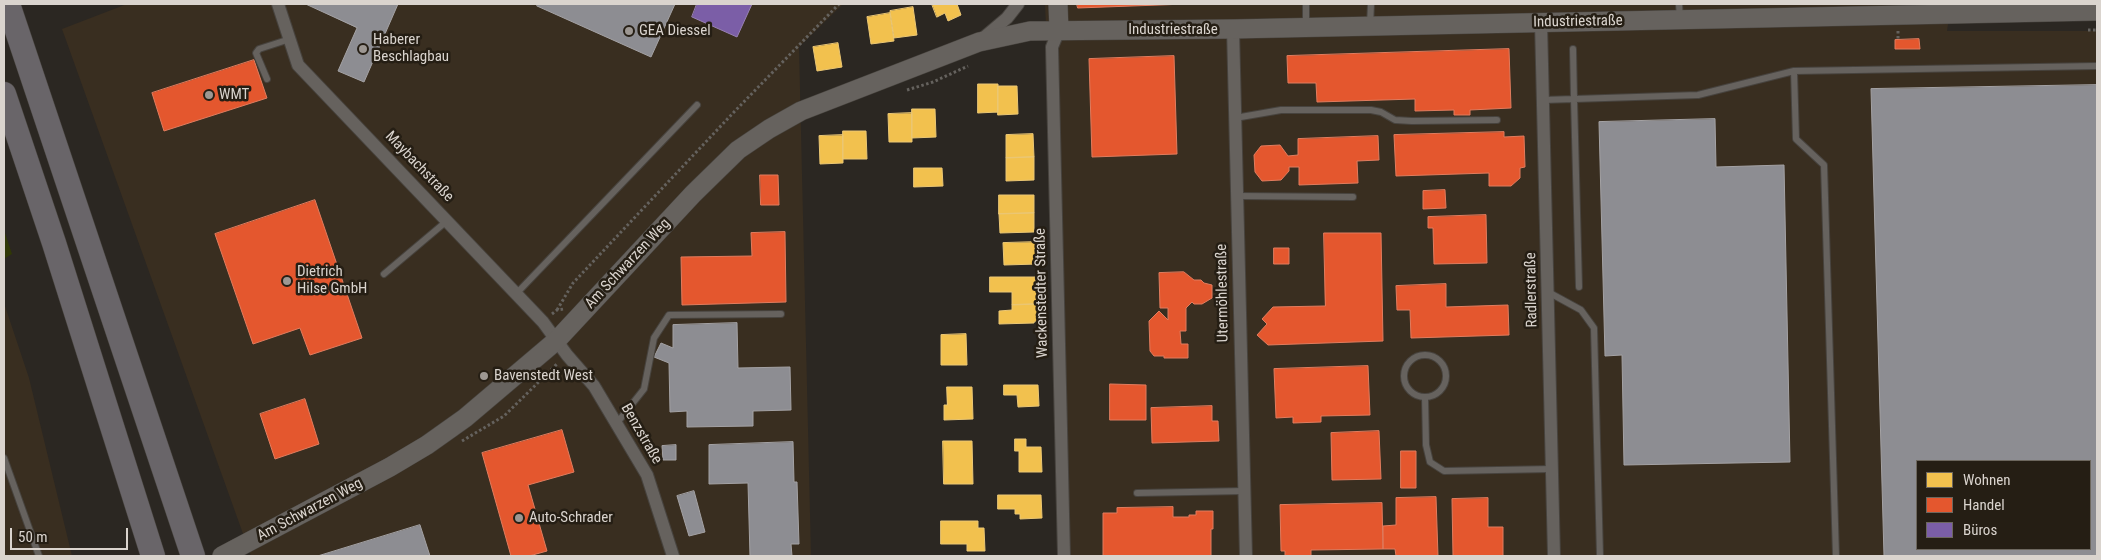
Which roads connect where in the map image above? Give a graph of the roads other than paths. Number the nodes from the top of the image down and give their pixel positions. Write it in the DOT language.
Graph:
graph roads {
  1 [pos="8,4"];
  2 [pos="278,4"];
  3 [pos="1018,4"];
  4 [pos="1058,4"];
  5 [pos="1306,4"];
  6 [pos="1371,4"];
  7 [pos="2097,11"];
  8 [pos="1679,12"];
  9 [pos="1541,23"];
  10 [pos="1370,26"];
  11 [pos="1306,28"];
  12 [pos="1233,29"];
  13 [pos="1059,30"];
  14 [pos="290,39"];
  15 [pos="979,42"];
  16 [pos="1573,49"];
  17 [pos="2097,66"];
  18 [pos="1794,71"];
  19 [pos="267,79"];
  20 [pos="4,94"];
  21 [pos="1574,98"];
  22 [pos="1543,100"];
  23 [pos="697,105"];
  24 [pos="1235,118"];
  25 [pos="1497,120"];
  26 [pos="1237,196"];
  27 [pos="1353,197"];
  28 [pos="448,220"];
  29 [pos="384,274"];
  30 [pos="1579,287"];
  31 [pos="1548,292"];
  32 [pos="516,294"];
  33 [pos="781,314"];
  34 [pos="562,348"];
  35 [pos="1425,397"];
  36 [pos="617,423"];
  37 [pos="4,458"];
  38 [pos="1552,469"];
  39 [pos="1244,491"];
  40 [pos="1137,493"];
  41 [pos="190,548"];
  42 [pos="39,556"];
  43 [pos="153,556"];
  44 [pos="222,556"];
  45 [pos="673,556"];
  46 [pos="1064,556"];
  47 [pos="1246,556"];
  48 [pos="1554,556"];
  49 [pos="1600,556"];
  50 [pos="1836,556"];
  1 -- 41 [label="highway"];
  2 -- 14 [label="street, Maybachstraße"];
  3 -- 15 [label="street"];
  4 -- 13 [label="street"];
  5 -- 11 [label="lane"];
  6 -- 10 [label="lane"];
  7 -- 8 [label="street, Industriestraße"];
  8 -- 9 [label="street, Industriestraße"];
  9 -- 10 [label="street, Industriestraße"];
  9 -- 22 [label="street, Radlerstraße"];
  10 -- 11 [label="street, Industriestraße"];
  11 -- 12 [label="street, Industriestraße"];
  12 -- 13 [label="street, Industriestraße"];
  12 -- 24 [label="street, Utermöhlestraße"];
  13 -- 15 [label="street, Am Schwarzen Weg"];
  13 -- 46 [label="street, Wackenstedter Straße"];
  14 -- 19 [label="lane"];
  14 -- 28 [label="street, Maybachstraße"];
  15 -- 34 [label="street, Am Schwarzen Weg"];
  16 -- 21 [label="lane"];
  17 -- 18 [label="lane"];
  18 -- 21 [label="lane"];
  18 -- 50 [label="lane"];
  20 -- 43 [label="highway"];
  21 -- 22 [label="lane"];
  21 -- 30 [label="lane"];
  22 -- 31 [label="street, Radlerstraße"];
  23 -- 32 [label="lane"];
  24 -- 25 [label="lane"];
  24 -- 26 [label="street, Utermöhlestraße"];
  26 -- 27 [label="lane"];
  26 -- 39 [label="street, Utermöhlestraße"];
  28 -- 29 [label="lane"];
  28 -- 32 [label="street, Maybachstraße"];
  31 -- 38 [label="street, Radlerstraße"];
  31 -- 49 [label="lane"];
  32 -- 34 [label="street, Maybachstraße"];
  33 -- 36 [label="lane"];
  34 -- 36 [label="street, Benzstraße"];
  34 -- 44 [label="street, Am Schwarzen Weg"];
  35 -- 35 [label="lane"];
  35 -- 38 [label="lane"];
  36 -- 45 [label="street, Benzstraße"];
  37 -- 42 [label="lane"];
  38 -- 48 [label="street, Radlerstraße"];
  39 -- 40 [label="lane"];
  39 -- 47 [label="street, Utermöhlestraße"];
}
